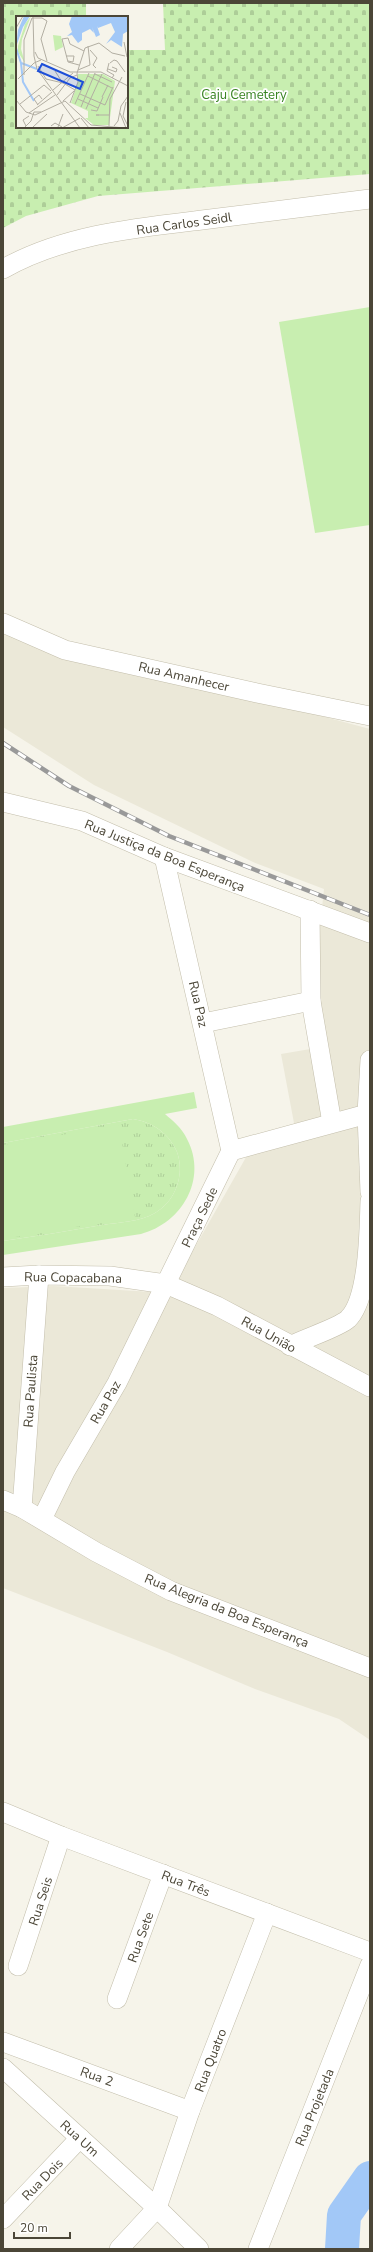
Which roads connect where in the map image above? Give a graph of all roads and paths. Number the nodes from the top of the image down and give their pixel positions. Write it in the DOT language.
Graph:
graph roads {
  1 [pos="370,199"];
  2 [pos="3,269"];
  3 [pos="3,623"];
  4 [pos="370,716"];
  5 [pos="3,802"];
  6 [pos="164,857"];
  7 [pos="310,910"];
  8 [pos="370,933"];
  9 [pos="312,1001"];
  10 [pos="203,1023"];
  11 [pos="370,1060"];
  12 [pos="368,1114"];
  13 [pos="332,1123"];
  14 [pos="231,1151"];
  15 [pos="370,1192"];
  16 [pos="370,1201"];
  17 [pos="39,1275"];
  18 [pos="3,1277"];
  19 [pos="166,1284"];
  20 [pos="290,1346"];
  21 [pos="370,1388"];
  22 [pos="3,1500"];
  23 [pos="22,1508"];
  24 [pos="42,1519"];
  25 [pos="370,1668"];
  26 [pos="3,1812"];
  27 [pos="61,1836"];
  28 [pos="163,1874"];
  29 [pos="267,1913"];
  30 [pos="370,1952"];
  31 [pos="370,1965"];
  32 [pos="18,1966"];
  33 [pos="117,1999"];
  34 [pos="9,2044"];
  35 [pos="3,2061"];
  36 [pos="3,2068"];
  37 [pos="190,2111"];
  38 [pos="80,2138"];
  39 [pos="157,2208"];
  40 [pos="3,2219"];
  41 [pos="119,2249"];
  42 [pos="199,2249"];
  43 [pos="258,2249"];
  1 -- 2 [label="street, Rua Carlos Seidl"];
  3 -- 4 [label="street, Rua Amanhecer"];
  5 -- 6 [label="street, Rua Justiça da Boa Esperança"];
  6 -- 7 [label="street, Rua Justiça da Boa Esperança"];
  6 -- 10 [label="street, Rua Paz"];
  7 -- 8 [label="street, Rua Justiça da Boa Esperança"];
  7 -- 9 [label="street"];
  9 -- 10 [label="street"];
  9 -- 13 [label="street"];
  10 -- 14 [label="street, Rua Paz"];
  11 -- 12 [label="street"];
  12 -- 13 [label="street"];
  12 -- 15 [label="street"];
  13 -- 14 [label="street"];
  14 -- 19 [label="street, Praça Sede"];
  16 -- 20 [label="street"];
  17 -- 18 [label="street, Rua Copacabana"];
  17 -- 19 [label="street, Rua Copacabana"];
  17 -- 23 [label="street, Rua Paulista"];
  19 -- 20 [label="street, Rua União"];
  19 -- 24 [label="street, Rua Paz"];
  20 -- 21 [label="street, Rua União"];
  22 -- 23 [label="street, Rua Alegria da Boa Esperança"];
  23 -- 24 [label="street, Rua Alegria da Boa Esperança"];
  24 -- 25 [label="street, Rua Alegria da Boa Esperança"];
  26 -- 27 [label="street, Rua Três"];
  27 -- 28 [label="street, Rua Três"];
  27 -- 32 [label="street, Rua Seis"];
  28 -- 29 [label="street, Rua Três"];
  28 -- 33 [label="street, Rua Sete"];
  29 -- 30 [label="street, Rua Três"];
  29 -- 37 [label="street, Rua Quatro"];
  31 -- 43 [label="street, Rua Projetada"];
  34 -- 35 [label="street"];
  34 -- 37 [label="street, Rua 2"];
  36 -- 38 [label="street, Rua Um"];
  37 -- 39 [label="street, Rua Quatro"];
  38 -- 39 [label="street, Rua Um"];
  38 -- 40 [label="street, Rua Dois"];
  39 -- 41 [label="street"];
  39 -- 42 [label="street, Rua Um"];
}
